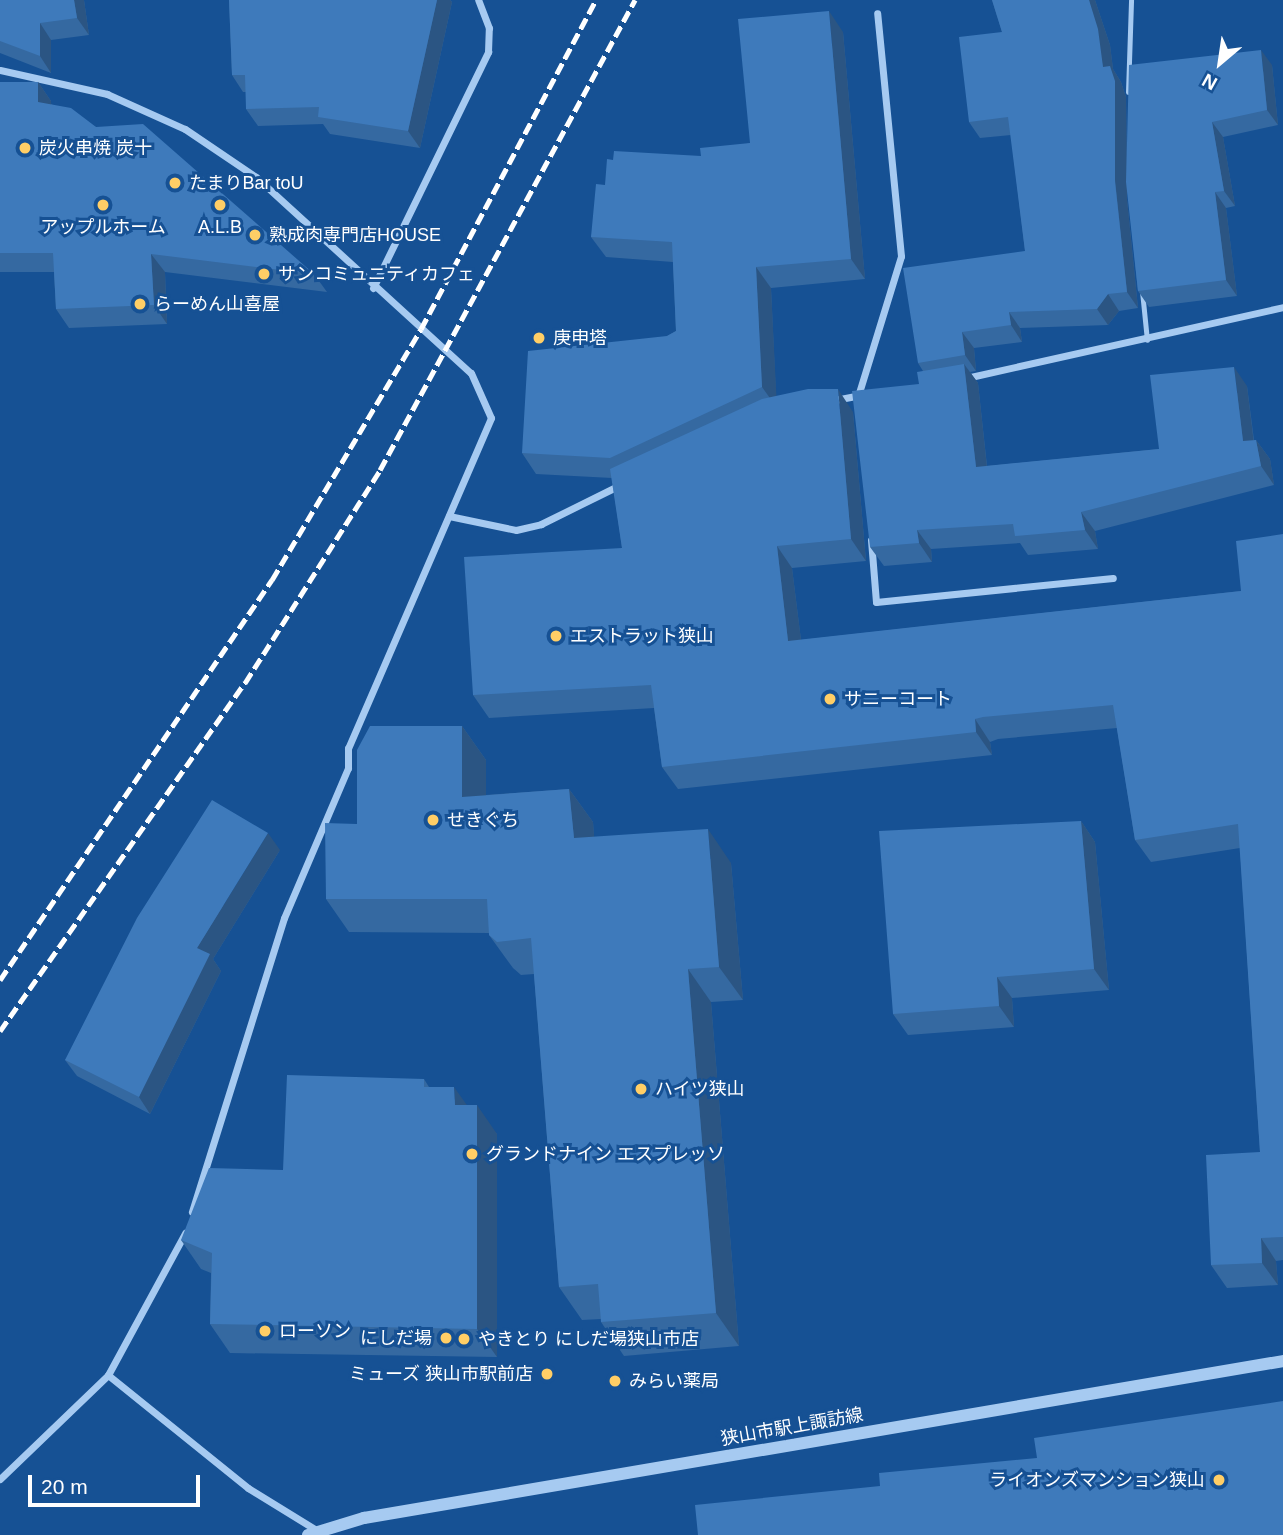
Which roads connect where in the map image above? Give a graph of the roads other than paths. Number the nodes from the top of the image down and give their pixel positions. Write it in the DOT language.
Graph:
graph roads {
  1 [pos="478,0"];
  2 [pos="1131,0"];
  3 [pos="877,13"];
  4 [pos="0,70"];
  5 [pos="1129,102"];
  6 [pos="1140,275"];
  7 [pos="373,289"];
  8 [pos="1283,307"];
  9 [pos="1147,340"];
  10 [pos="950,381"];
  11 [pos="871,393"];
  12 [pos="858,395"];
  13 [pos="818,403"];
  14 [pos="859,409"];
  15 [pos="634,478"];
  16 [pos="449,516"];
  17 [pos="870,533"];
  18 [pos="1113,578"];
  19 [pos="1283,1361"];
  20 [pos="108,1375"];
  21 [pos="0,1479"];
  22 [pos="313,1533"];
  1 -- 7 [label="street"];
  2 -- 5 [label="lane"];
  3 -- 12 [label="street"];
  4 -- 7 [label="street"];
  6 -- 9 [label="lane"];
  7 -- 16 [label="street"];
  8 -- 9 [label="street"];
  9 -- 10 [label="street"];
  11 -- 12 [label="street"];
  12 -- 13 [label="street"];
  12 -- 14 [label="street"];
  15 -- 16 [label="street"];
  16 -- 20 [label="street"];
  17 -- 18 [label="street"];
  19 -- 22 [label="street, 狭山市駅上諏訪線"];
  20 -- 21 [label="street"];
  20 -- 22 [label="street"];
}
